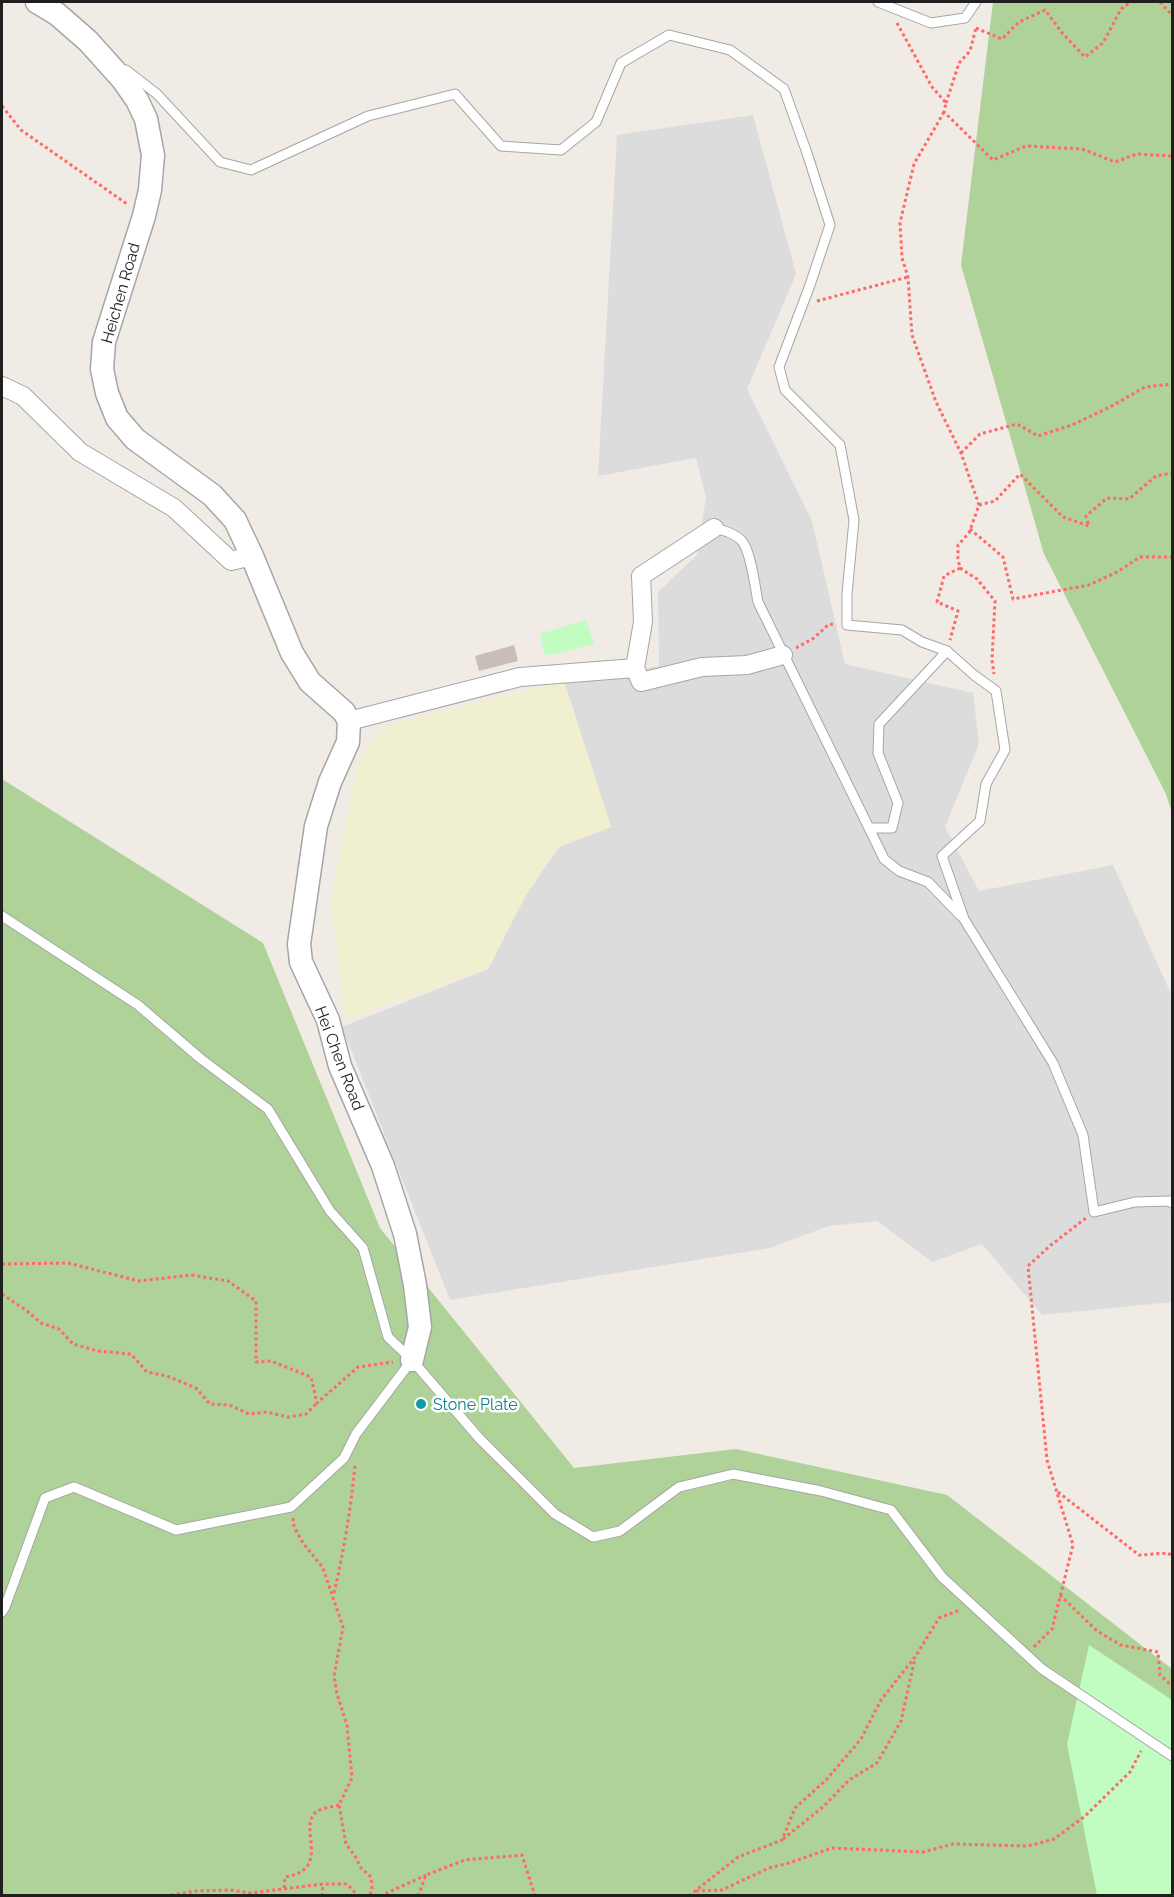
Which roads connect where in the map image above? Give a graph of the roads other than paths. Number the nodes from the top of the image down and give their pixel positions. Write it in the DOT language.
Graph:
graph roads {
  1 [pos="37,2"];
  2 [pos="880,2"];
  3 [pos="976,2"];
  4 [pos="88,40"];
  5 [pos="2,386"];
  6 [pos="714,528"];
  7 [pos="252,556"];
  8 [pos="947,651"];
  9 [pos="783,655"];
  10 [pos="634,668"];
  11 [pos="349,721"];
  12 [pos="869,828"];
  13 [pos="2,916"];
  14 [pos="964,919"];
  15 [pos="1173,1203"];
  16 [pos="412,1360"];
  17 [pos="2,1612"];
  18 [pos="1170,1754"];
  1 -- 4 [label="street, Heichen Road"];
  2 -- 3 [label="lane"];
  4 -- 7 [label="street, Heichen Road"];
  4 -- 8 [label="lane"];
  5 -- 7 [label="street"];
  6 -- 9 [label="lane"];
  6 -- 10 [label="street"];
  7 -- 11 [label="street, Heichen Road"];
  8 -- 12 [label="lane"];
  8 -- 14 [label="lane"];
  9 -- 10 [label="street"];
  9 -- 12 [label="lane"];
  10 -- 11 [label="street"];
  11 -- 16 [label="street, Hei Chen Road"];
  12 -- 14 [label="lane"];
  13 -- 16 [label="lane"];
  14 -- 15 [label="lane"];
  16 -- 17 [label="lane"];
  16 -- 18 [label="lane"];
}
